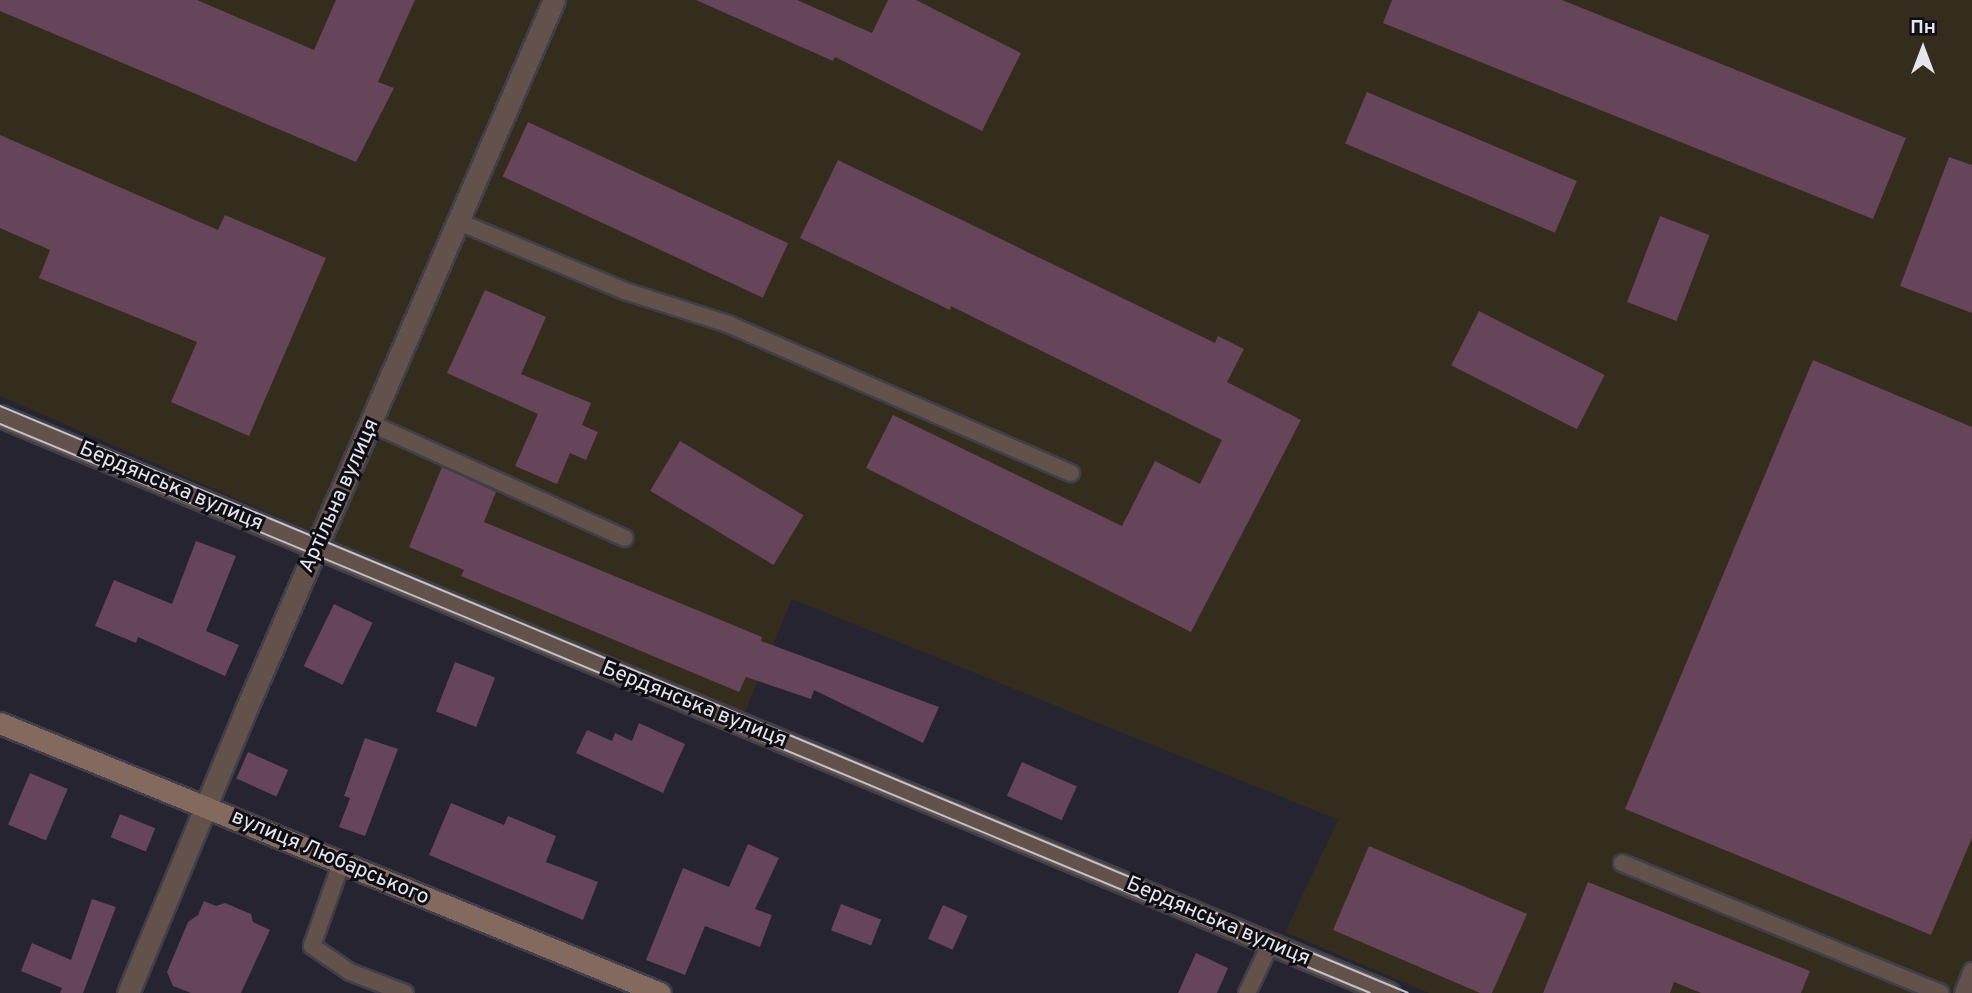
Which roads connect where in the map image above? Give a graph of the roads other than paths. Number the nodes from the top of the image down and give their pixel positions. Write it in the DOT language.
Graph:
graph roads {
  1 [pos="554,0"];
  2 [pos="459,222"];
  3 [pos="0,416"];
  4 [pos="372,424"];
  5 [pos="1071,473"];
  6 [pos="625,538"];
  7 [pos="317,549"];
  8 [pos="0,723"];
  9 [pos="208,806"];
  10 [pos="1622,863"];
  11 [pos="341,864"];
  12 [pos="1271,943"];
  13 [pos="1972,971"];
  14 [pos="128,993"];
  15 [pos="405,993"];
  16 [pos="660,993"];
  17 [pos="1247,993"];
  18 [pos="1389,993"];
  19 [pos="1941,993"];
  20 [pos="1963,993"];
  1 -- 2 [label="street, Артільна вулиця"];
  2 -- 4 [label="street, Артільна вулиця"];
  2 -- 5 [label="lane"];
  3 -- 7 [label="street, Бердянська вулиця"];
  4 -- 6 [label="lane"];
  4 -- 7 [label="street, Артільна вулиця"];
  7 -- 9 [label="street, Артільна вулиця"];
  7 -- 12 [label="street, Бердянська вулиця"];
  8 -- 9 [label="main road, вулиця Любарського"];
  9 -- 11 [label="main road, вулиця Любарського"];
  9 -- 14 [label="street, Артільна вулиця"];
  10 -- 19 [label="lane"];
  11 -- 15 [label="lane"];
  11 -- 16 [label="main road, вулиця Любарського"];
  12 -- 17 [label="lane"];
  12 -- 18 [label="street, Бердянська вулиця"];
  13 -- 20 [label="lane"];
}
